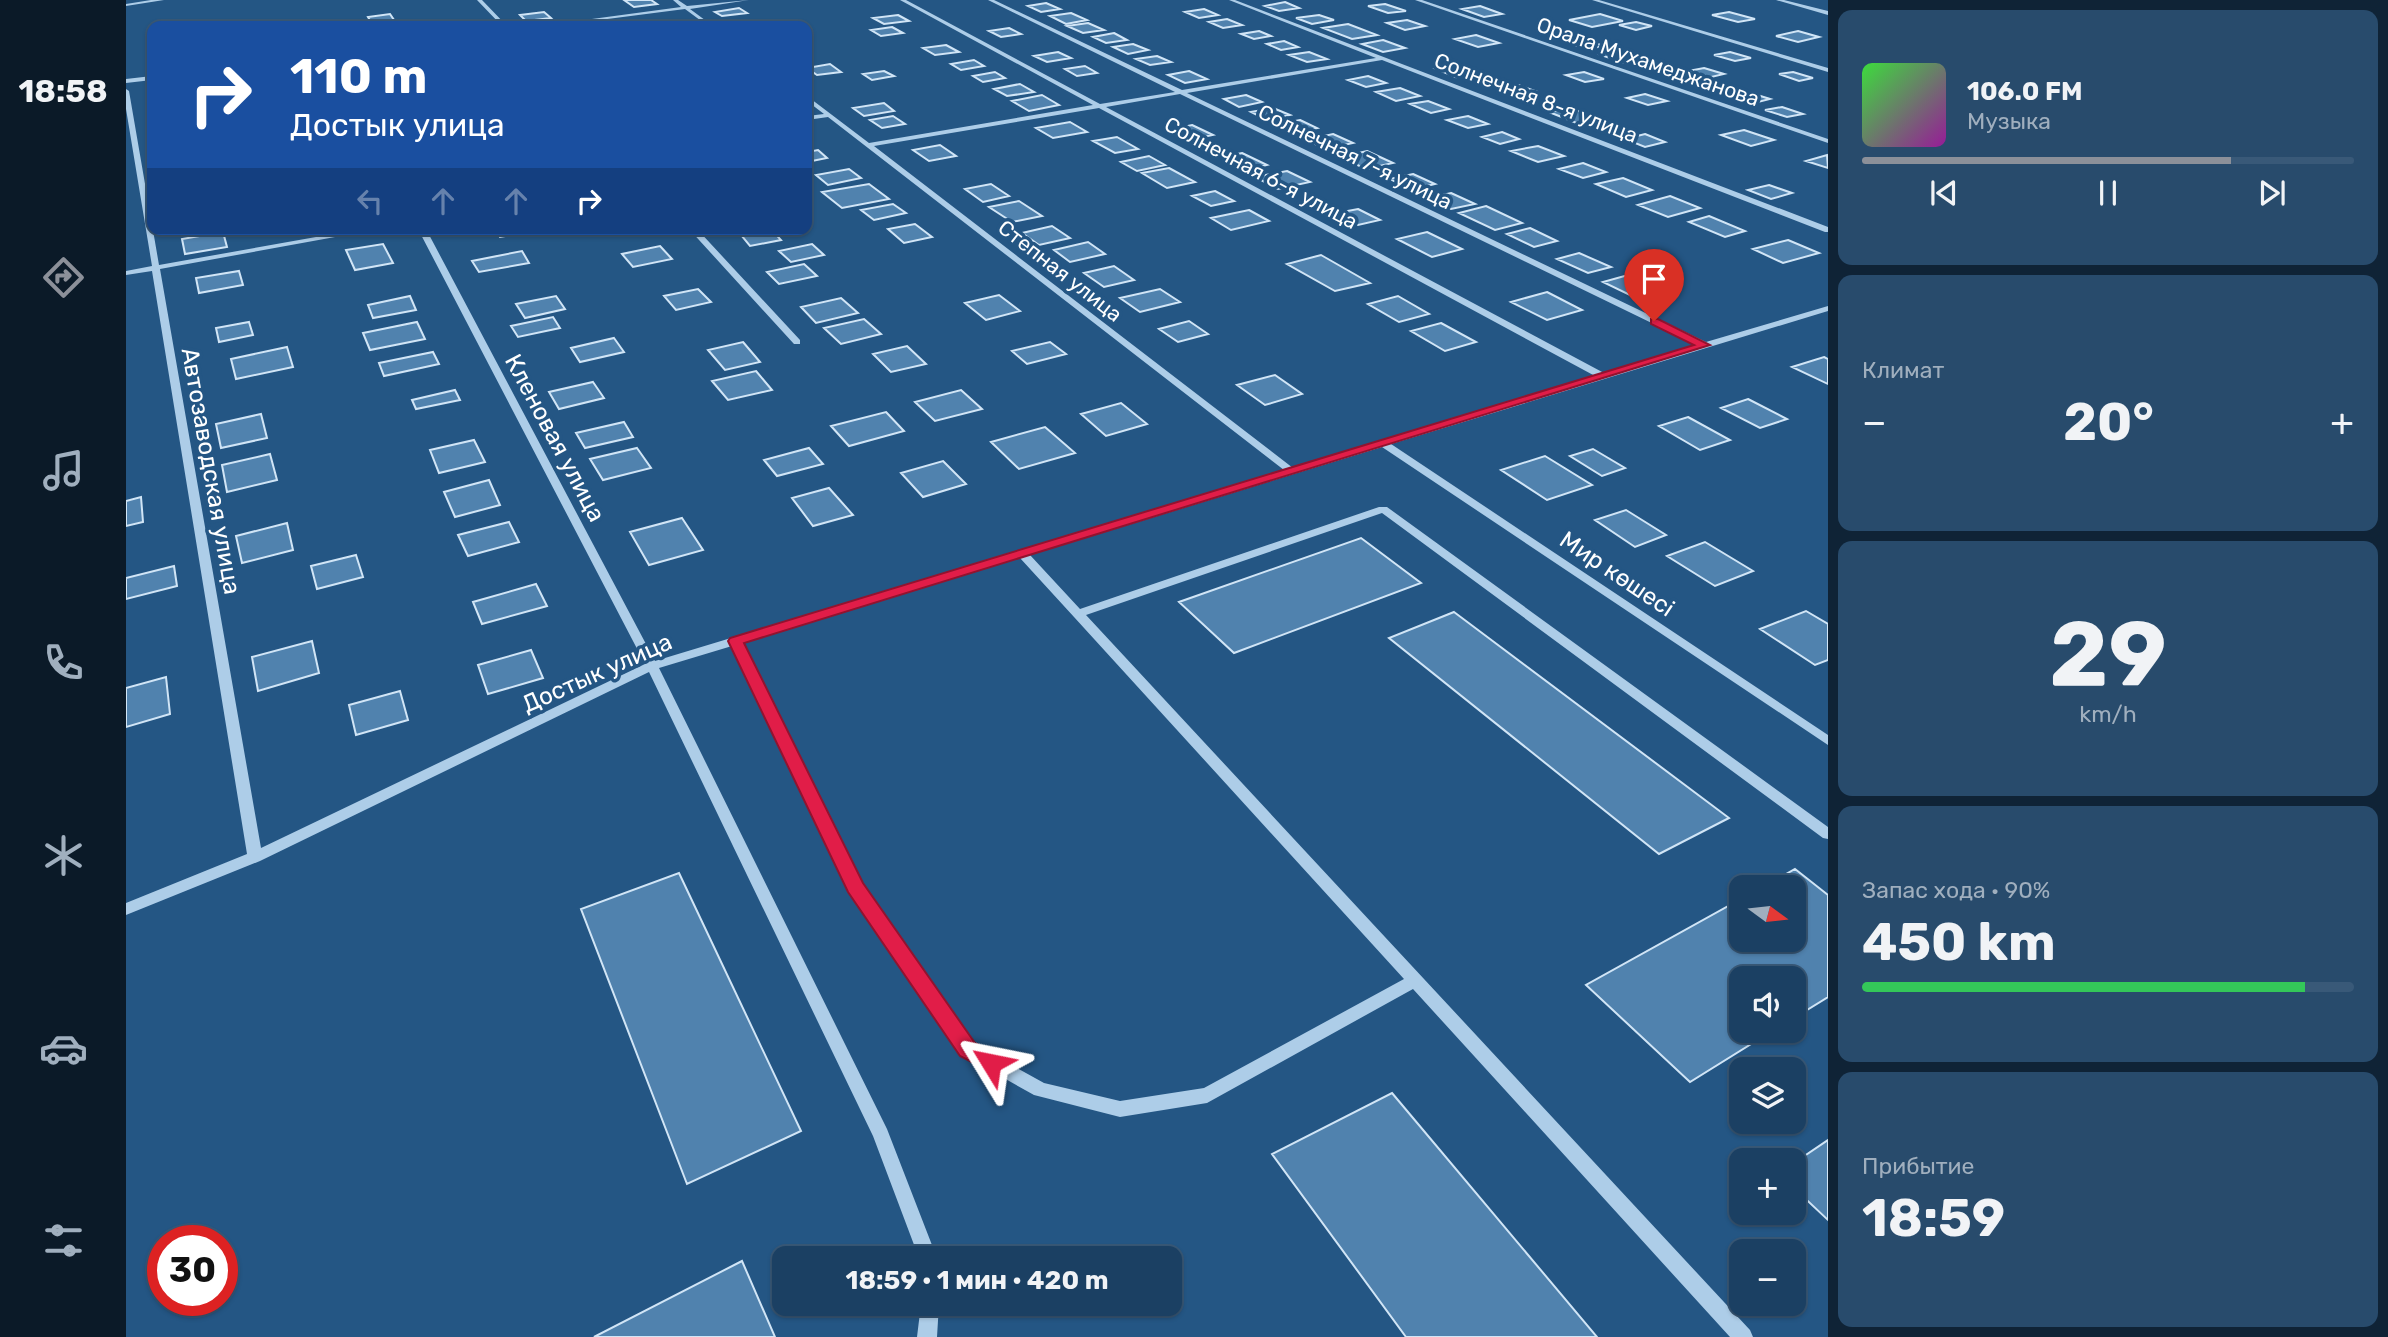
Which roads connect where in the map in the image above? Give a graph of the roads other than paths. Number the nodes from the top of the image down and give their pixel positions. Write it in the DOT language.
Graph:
graph roads {
  1 [pos="162,0"];
  2 [pos="479,0"];
  3 [pos="675,0"];
  4 [pos="747,0"];
  5 [pos="902,0"];
  6 [pos="990,0"];
  7 [pos="1231,0"];
  8 [pos="1417,0"];
  9 [pos="1594,0"];
  10 [pos="1778,0"];
  11 [pos="126,5"];
  12 [pos="686,8"];
  13 [pos="1828,13"];
  14 [pos="500,21"];
  15 [pos="583,21"];
  16 [pos="704,21"];
  17 [pos="1384,58"];
  18 [pos="1828,70"];
  19 [pos="147,79"];
  20 [pos="126,81"];
  21 [pos="126,92"];
  22 [pos="1181,92"];
  23 [pos="812,103"];
  24 [pos="1100,106"];
  25 [pos="828,114"];
  26 [pos="812,117"];
  27 [pos="1828,141"];
  28 [pos="869,145"];
  29 [pos="147,215"];
  30 [pos="1828,230"];
  31 [pos="150,235"];
  32 [pos="341,235"];
  33 [pos="425,235"];
  34 [pos="699,235"];
  35 [pos="156,268"];
  36 [pos="126,273"];
  37 [pos="1828,308"];
  38 [pos="797,342"];
  39 [pos="1704,345"];
  40 [pos="1602,376"];
  41 [pos="1383,443"];
  42 [pos="1292,472"];
  43 [pos="1023,554"];
  44 [pos="1078,614"];
  45 [pos="736,641"];
  46 [pos="652,667"];
  47 [pos="1828,741"];
  48 [pos="1828,834"];
  49 [pos="255,857"];
  50 [pos="126,909"];
  51 [pos="1414,981"];
  52 [pos="923,1246"];
  53 [pos="929,1316"];
  54 [pos="927,1337"];
  55 [pos="1743,1337"];
  1 -- 11 [label="street"];
  2 -- 14 [label="street"];
  3 -- 12 [label="street"];
  4 -- 12 [label="street"];
  5 -- 24 [label="street, Солнечная 6-я улица"];
  6 -- 22 [label="street, Солнечная 7-я улица"];
  7 -- 17 [label="street, Солнечная 8-я улица"];
  8 -- 27 [label="street, Орала Мухамеджанова"];
  9 -- 18 [label="street"];
  10 -- 13 [label="street"];
  12 -- 15 [label="street"];
  12 -- 16 [label="street"];
  17 -- 22 [label="street"];
  17 -- 30 [label="street, Солнечная 8-я улица"];
  19 -- 20 [label="street"];
  21 -- 29 [label="street, Автозаводская улица"];
  22 -- 24 [label="street"];
  22 -- 39 [label="street, Солнечная 7-я улица"];
  23 -- 25 [label="street, Степная улица"];
  24 -- 28 [label="street"];
  24 -- 40 [label="street, Солнечная 6-я улица"];
  25 -- 26 [label="street"];
  25 -- 28 [label="street, Степная улица"];
  28 -- 42 [label="street, Степная улица"];
  31 -- 35 [label="street, Автозаводская улица"];
  32 -- 35 [label="street"];
  33 -- 46 [label="street, Кленовая улица"];
  34 -- 38 [label="street"];
  35 -- 36 [label="street"];
  35 -- 49 [label="street, Автозаводская улица"];
  37 -- 39 [label="street, Достык улица"];
  39 -- 40 [label="street, Достык улица"];
  40 -- 41 [label="street, Достык улица"];
  41 -- 42 [label="street, Достык улица"];
  41 -- 47 [label="street, Мир көшесі"];
  42 -- 43 [label="street, Достык улица"];
  43 -- 44 [label="street"];
  43 -- 45 [label="street, Достык улица"];
  44 -- 48 [label="street"];
  44 -- 51 [label="street"];
  45 -- 46 [label="street, Достык улица"];
  45 -- 51 [label="street"];
  46 -- 49 [label="street, Достык улица"];
  46 -- 52 [label="street, Кленовая улица"];
  49 -- 50 [label="street, Достык улица"];
  51 -- 55 [label="street"];
  53 -- 54 [label="street"];
}
